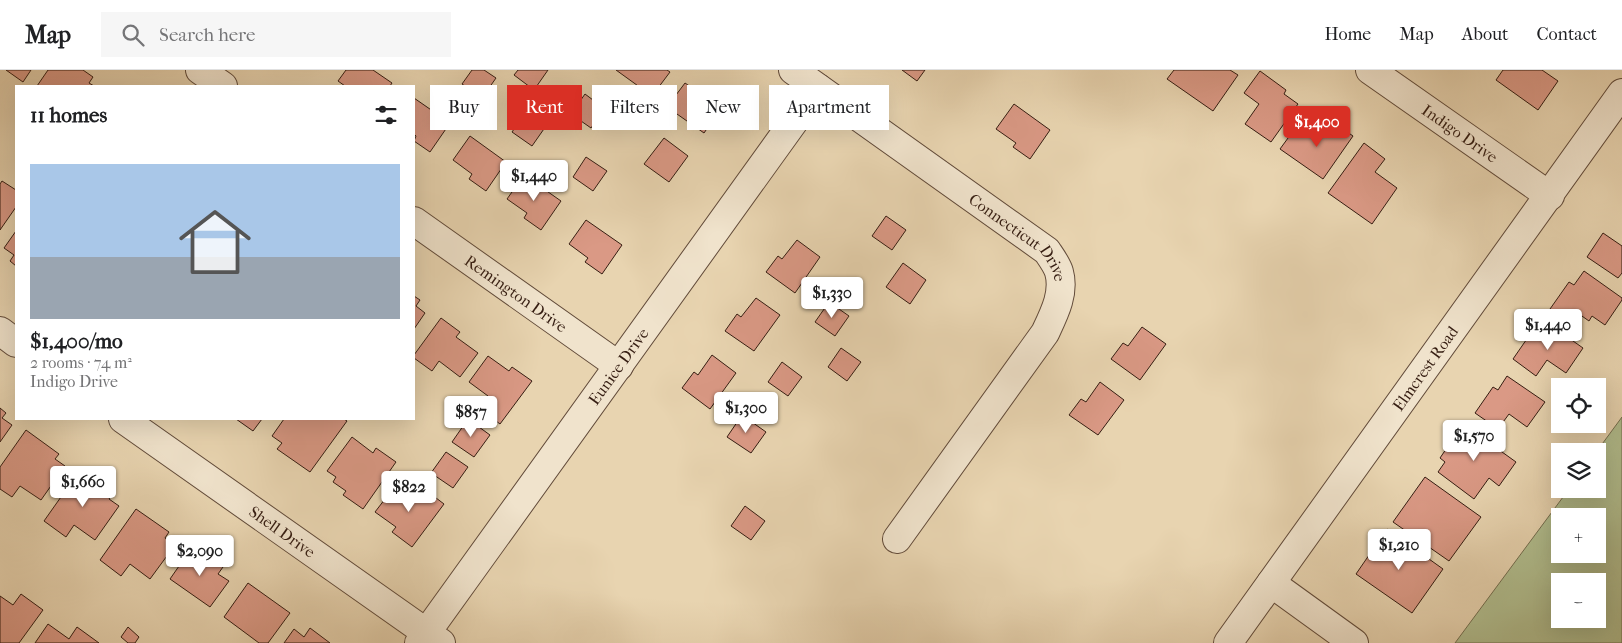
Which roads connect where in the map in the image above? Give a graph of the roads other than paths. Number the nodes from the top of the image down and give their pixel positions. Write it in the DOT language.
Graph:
graph roads {
  1 [pos="200,70"];
  2 [pos="792,70"];
  3 [pos="1370,70"];
  4 [pos="222,85"];
  5 [pos="814,85"];
  6 [pos="1622,94"];
  7 [pos="788,130"];
  8 [pos="877,130"];
  9 [pos="1550,196"];
  10 [pos="415,222"];
  11 [pos="0,331"];
  12 [pos="15,342"];
  13 [pos="619,366"];
  14 [pos="124,420"];
  15 [pos="897,539"];
  16 [pos="1271,583"];
  17 [pos="429,640"];
  18 [pos="1228,643"];
  19 [pos="1354,643"];
  1 -- 4 [label="street"];
  2 -- 5 [label="street, Connecticut Drive"];
  3 -- 9 [label="street, Indigo Drive"];
  6 -- 9 [label="street, Elmcrest Road"];
  7 -- 13 [label="street, Eunice Drive"];
  8 -- 15 [label="street, Connecticut Drive"];
  9 -- 16 [label="street, Elmcrest Road"];
  10 -- 13 [label="street, Remington Drive"];
  11 -- 12 [label="street"];
  13 -- 17 [label="street, Eunice Drive"];
  14 -- 17 [label="street, Shell Drive"];
  16 -- 18 [label="street, Elmcrest Road"];
  16 -- 19 [label="street"];
}
